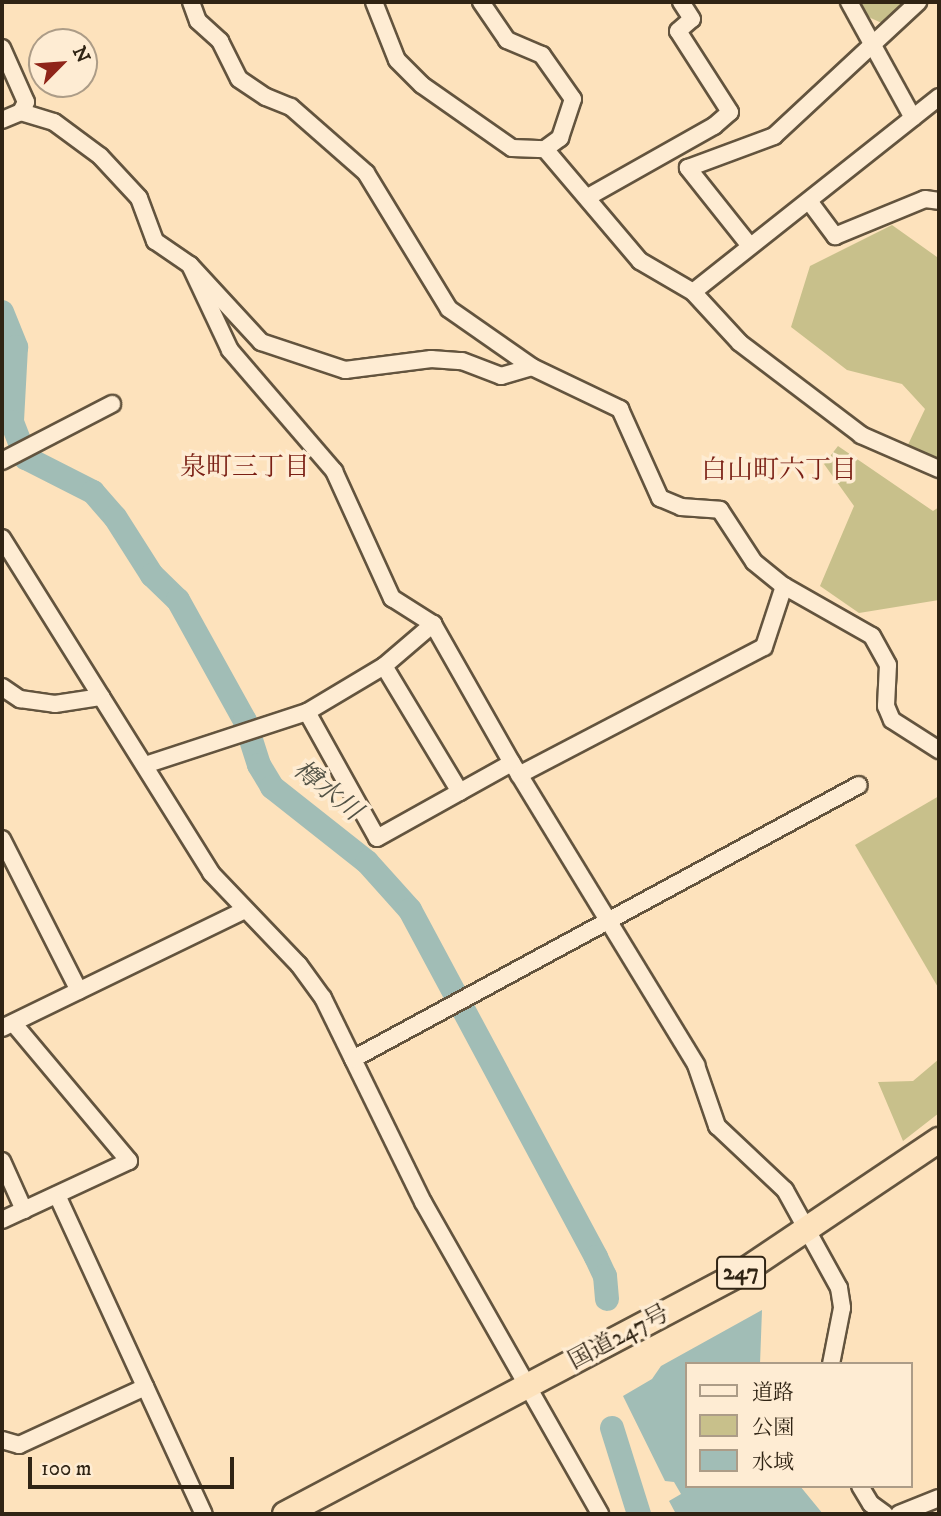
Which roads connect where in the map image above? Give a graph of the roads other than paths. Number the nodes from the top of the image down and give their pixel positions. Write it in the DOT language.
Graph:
graph roads {
  1 [pos="191,2"];
  2 [pos="374,2"];
  3 [pos="481,2"];
  4 [pos="681,2"];
  5 [pos="849,2"];
  6 [pos="918,2"];
  7 [pos="871,42"];
  8 [pos="2,48"];
  9 [pos="939,97"];
  10 [pos="21,112"];
  11 [pos="913,118"];
  12 [pos="2,120"];
  13 [pos="545,149"];
  14 [pos="588,197"];
  15 [pos="809,201"];
  16 [pos="939,201"];
  17 [pos="750,246"];
  18 [pos="190,265"];
  19 [pos="693,292"];
  20 [pos="532,366"];
  21 [pos="112,404"];
  22 [pos="6,459"];
  23 [pos="939,469"];
  24 [pos="2,538"];
  25 [pos="784,586"];
  26 [pos="433,624"];
  27 [pos="384,666"];
  28 [pos="2,687"];
  29 [pos="101,697"];
  30 [pos="307,712"];
  31 [pos="939,750"];
  32 [pos="145,765"];
  33 [pos="516,769"];
  34 [pos="859,785"];
  35 [pos="460,792"];
  36 [pos="2,839"];
  37 [pos="244,910"];
  38 [pos="609,923"];
  39 [pos="79,991"];
  40 [pos="7,1026"];
  41 [pos="353,1059"];
  42 [pos="939,1140"];
  43 [pos="2,1161"];
  44 [pos="57,1195"];
  45 [pos="24,1210"];
  46 [pos="2,1220"];
  47 [pos="806,1232"];
  48 [pos="831,1362"];
  49 [pos="530,1386"];
  50 [pos="145,1387"];
  51 [pos="2,1440"];
  52 [pos="861,1488"];
  53 [pos="939,1498"];
  54 [pos="204,1514"];
  55 [pos="285,1514"];
  56 [pos="600,1514"];
  57 [pos="885,1514"];
  58 [pos="899,1514"];
  1 -- 20 [label="street"];
  2 -- 13 [label="street"];
  3 -- 13 [label="street"];
  4 -- 14 [label="street"];
  5 -- 7 [label="street"];
  6 -- 7 [label="street"];
  7 -- 11 [label="street"];
  7 -- 17 [label="street"];
  8 -- 10 [label="street"];
  9 -- 11 [label="street"];
  10 -- 12 [label="street"];
  10 -- 18 [label="street"];
  11 -- 15 [label="street"];
  13 -- 14 [label="street"];
  14 -- 19 [label="street"];
  15 -- 16 [label="street"];
  15 -- 17 [label="street"];
  17 -- 19 [label="street"];
  18 -- 20 [label="street"];
  18 -- 26 [label="street"];
  19 -- 23 [label="street"];
  20 -- 25 [label="street"];
  21 -- 22 [label="street"];
  24 -- 29 [label="street"];
  25 -- 31 [label="street"];
  25 -- 33 [label="street"];
  26 -- 27 [label="street"];
  26 -- 33 [label="street"];
  27 -- 30 [label="street"];
  27 -- 35 [label="street"];
  28 -- 29 [label="street"];
  29 -- 32 [label="street"];
  30 -- 32 [label="street"];
  30 -- 35 [label="street"];
  32 -- 37 [label="street"];
  33 -- 35 [label="street"];
  33 -- 38 [label="street"];
  34 -- 38 [label="street"];
  36 -- 39 [label="street"];
  37 -- 39 [label="street"];
  37 -- 41 [label="street"];
  38 -- 41 [label="street"];
  38 -- 47 [label="street"];
  39 -- 40 [label="street"];
  40 -- 44 [label="street"];
  41 -- 49 [label="street"];
  42 -- 47 [label="highway, 国道247号 / 247"];
  43 -- 45 [label="street"];
  44 -- 45 [label="street"];
  44 -- 50 [label="street"];
  45 -- 46 [label="street"];
  47 -- 48 [label="street"];
  47 -- 49 [label="highway, 国道247号 / 247"];
  49 -- 55 [label="highway, 国道247号 / 247"];
  49 -- 56 [label="street"];
  50 -- 51 [label="street"];
  50 -- 54 [label="street"];
  52 -- 57 [label="street"];
  53 -- 58 [label="street"];
}
